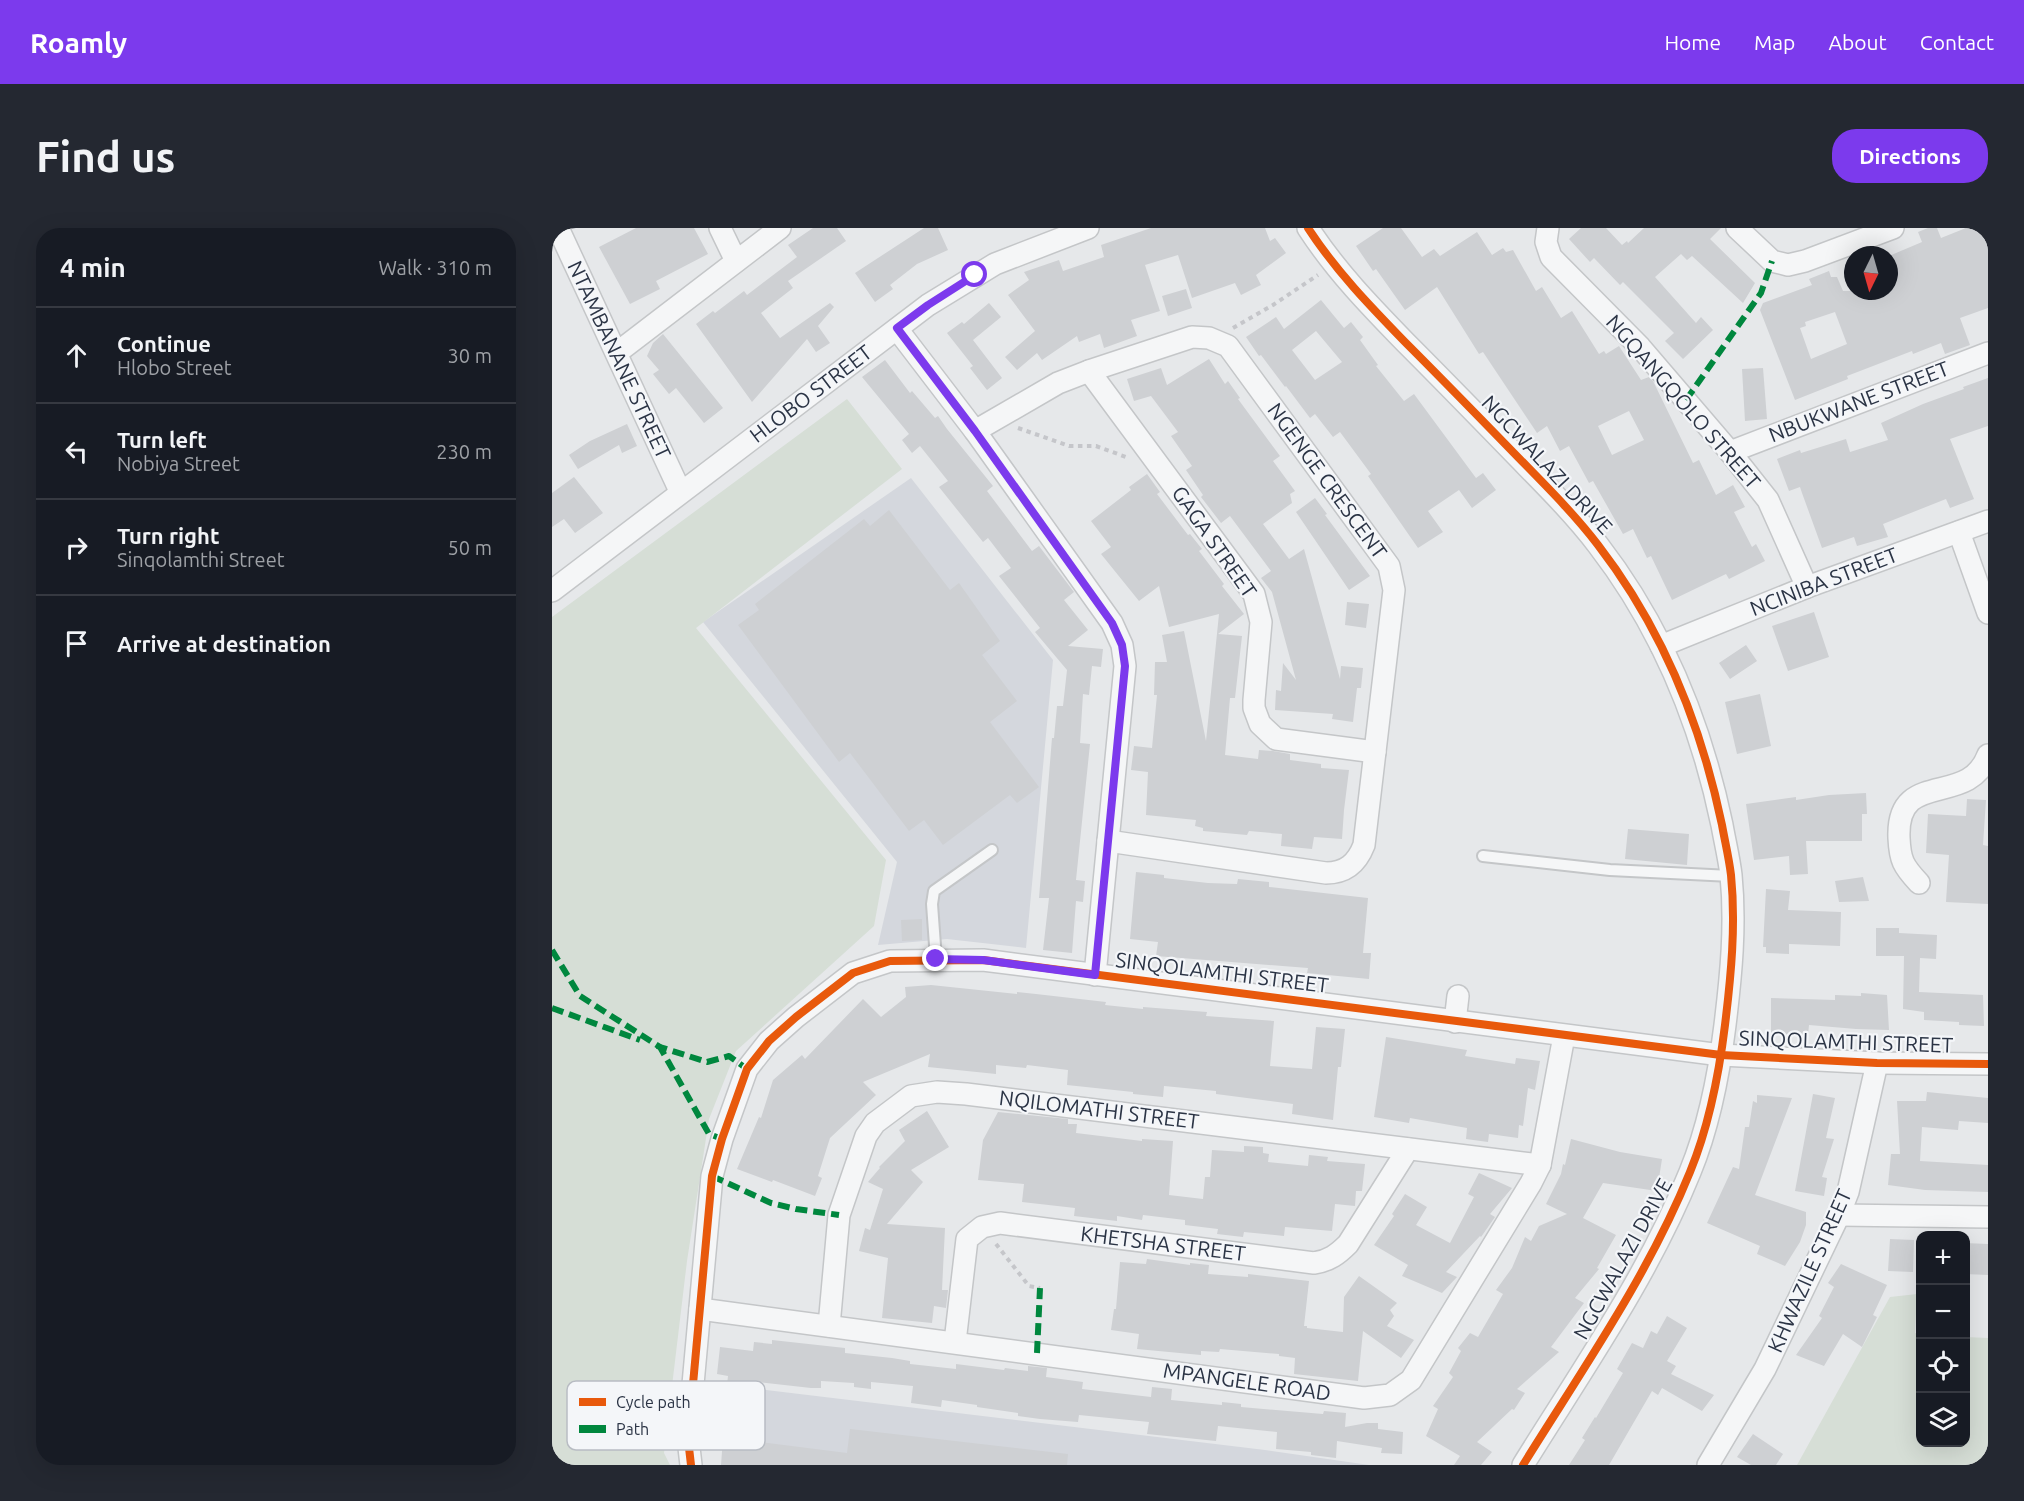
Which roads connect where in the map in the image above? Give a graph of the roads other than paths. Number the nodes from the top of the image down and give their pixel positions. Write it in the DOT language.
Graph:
graph roads {
  1 [pos="558,228"];
  2 [pos="720,228"];
  3 [pos="780,228"];
  4 [pos="1088,228"];
  5 [pos="1308,228"];
  6 [pos="1548,228"];
  7 [pos="1737,228"];
  8 [pos="1893,228"];
  9 [pos="736,261"];
  10 [pos="897,328"];
  11 [pos="618,352"];
  12 [pos="1988,353"];
  13 [pos="1089,371"];
  14 [pos="975,431"];
  15 [pos="1730,452"];
  16 [pos="681,491"];
  17 [pos="1988,521"];
  18 [pos="1959,532"];
  19 [pos="1807,587"];
  20 [pos="552,591"];
  21 [pos="1988,613"];
  22 [pos="1661,646"];
  23 [pos="1375,752"];
  24 [pos="1988,754"];
  25 [pos="1108,840"];
  26 [pos="992,850"];
  27 [pos="1483,856"];
  28 [pos="1731,876"];
  29 [pos="1919,883"];
  30 [pos="936,959"];
  31 [pos="1095,975"];
  32 [pos="1458,996"];
  33 [pos="1455,1022"];
  34 [pos="1564,1036"];
  35 [pos="1721,1055"];
  36 [pos="1877,1063"];
  37 [pos="1988,1064"];
  38 [pos="1408,1149"];
  39 [pos="1540,1165"];
  40 [pos="1839,1215"];
  41 [pos="1988,1217"];
  42 [pos="700,1309"];
  43 [pos="829,1326"];
  44 [pos="956,1342"];
  45 [pos="693,1381"];
  46 [pos="689,1450"];
  47 [pos="691,1465"];
  48 [pos="1524,1465"];
  49 [pos="1708,1465"];
  1 -- 11 [label="street, NTAMBANANE STREET"];
  2 -- 9 [label="street"];
  3 -- 9 [label="street"];
  4 -- 10 [label="street, HLOBO STREET"];
  5 -- 22 [label="street, NGCWALAZI DRIVE"];
  6 -- 15 [label="street, NGQANGQOLO STREET"];
  7 -- 8 [label="street"];
  9 -- 11 [label="street"];
  10 -- 14 [label="street"];
  10 -- 16 [label="street, HLOBO STREET"];
  11 -- 16 [label="street, NTAMBANANE STREET"];
  12 -- 15 [label="street, NBUKWANE STREET"];
  13 -- 14 [label="street"];
  13 -- 23 [label="street, GAGA STREET"];
  13 -- 23 [label="street, NGENGE CRESCENT"];
  14 -- 25 [label="street"];
  15 -- 19 [label="street, NGQANGQOLO STREET"];
  16 -- 20 [label="street, HLOBO STREET"];
  17 -- 18 [label="street, NCINIBA STREET"];
  18 -- 19 [label="street, NCINIBA STREET"];
  18 -- 21 [label="street"];
  19 -- 22 [label="street, NCINIBA STREET"];
  22 -- 28 [label="street, NGCWALAZI DRIVE"];
  23 -- 25 [label="street, NGENGE CRESCENT"];
  24 -- 29 [label="street"];
  25 -- 31 [label="street"];
  26 -- 30 [label="lane"];
  27 -- 28 [label="lane"];
  28 -- 35 [label="street, NGCWALAZI DRIVE"];
  30 -- 31 [label="street, SINQOLAMTHI STREET"];
  30 -- 42 [label="street, SINQOLAMTHI STREET"];
  31 -- 33 [label="street, SINQOLAMTHI STREET"];
  32 -- 33 [label="street"];
  33 -- 34 [label="street, SINQOLAMTHI STREET"];
  34 -- 35 [label="street, SINQOLAMTHI STREET"];
  34 -- 39 [label="street, MPANGELE ROAD"];
  35 -- 36 [label="street, SINQOLAMTHI STREET"];
  35 -- 48 [label="street, NGCWALAZI DRIVE"];
  36 -- 37 [label="street, SINQOLAMTHI STREET"];
  36 -- 40 [label="street, KHWAZILE STREET"];
  38 -- 39 [label="street, NQILOMATHI STREET"];
  38 -- 43 [label="street, NQILOMATHI STREET"];
  38 -- 44 [label="street, KHETSHA STREET"];
  39 -- 44 [label="street, MPANGELE ROAD"];
  40 -- 41 [label="street"];
  40 -- 49 [label="street, KHWAZILE STREET"];
  42 -- 43 [label="street, MPANGELE ROAD"];
  42 -- 45 [label="street, SINQOLAMTHI STREET"];
  43 -- 44 [label="street, MPANGELE ROAD"];
  46 -- 47 [label="street, SINQOLAMTHI STREET"];
}
